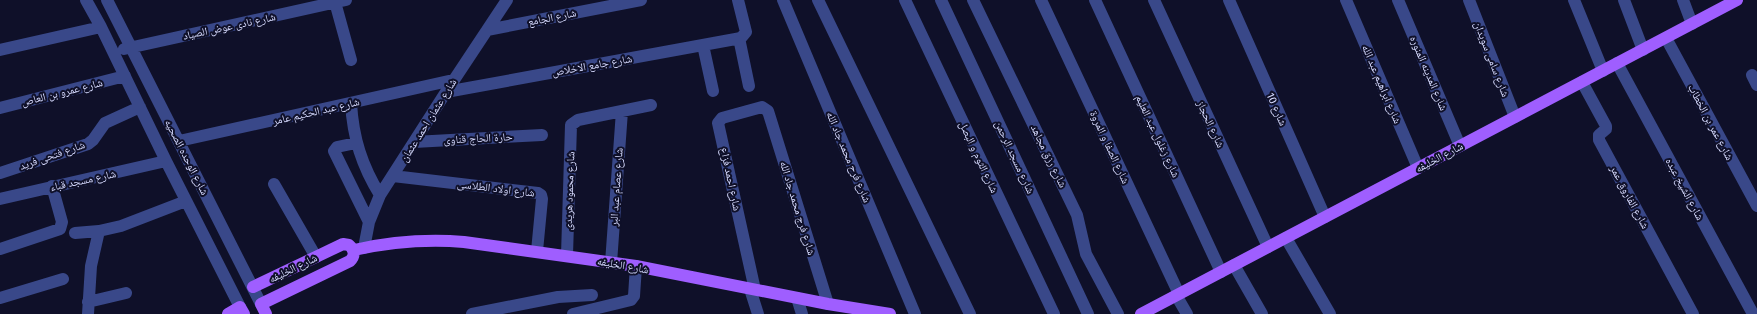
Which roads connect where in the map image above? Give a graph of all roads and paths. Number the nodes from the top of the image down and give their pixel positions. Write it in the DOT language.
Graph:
graph roads {
  1 [pos="86,0"];
  2 [pos="107,0"];
  3 [pos="507,0"];
  4 [pos="641,0"];
  5 [pos="738,0"];
  6 [pos="783,0"];
  7 [pos="818,0"];
  8 [pos="905,0"];
  9 [pos="941,0"];
  10 [pos="973,0"];
  11 [pos="1041,0"];
  12 [pos="1095,0"];
  13 [pos="1154,0"];
  14 [pos="1229,0"];
  15 [pos="1346,0"];
  16 [pos="1398,0"];
  17 [pos="1469,0"];
  18 [pos="1574,0"];
  19 [pos="1624,0"];
  20 [pos="1683,0"];
  21 [pos="1737,0"];
  22 [pos="340,1"];
  23 [pos="1692,24"];
  24 [pos="101,27"];
  25 [pos="487,30"];
  26 [pos="739,38"];
  27 [pos="1666,38"];
  28 [pos="703,45"];
  29 [pos="131,47"];
  30 [pos="0,50"];
  31 [pos="1643,50"];
  32 [pos="113,51"];
  33 [pos="351,60"];
  34 [pos="1617,63"];
  35 [pos="1603,71"];
  36 [pos="125,76"];
  37 [pos="453,80"];
  38 [pos="1582,82"];
  39 [pos="749,86"];
  40 [pos="713,91"];
  41 [pos="446,92"];
  42 [pos="351,103"];
  43 [pos="651,105"];
  44 [pos="140,107"];
  45 [pos="0,108"];
  46 [pos="622,111"];
  47 [pos="768,111"];
  48 [pos="1515,117"];
  49 [pos="542,135"];
  50 [pos="179,142"];
  51 [pos="414,142"];
  52 [pos="356,143"];
  53 [pos="1460,146"];
  54 [pos="166,161"];
  55 [pos="1418,168"];
  56 [pos="0,173"];
  57 [pos="393,176"];
  58 [pos="274,184"];
  59 [pos="52,186"];
  60 [pos="380,195"];
  61 [pos="0,199"];
  62 [pos="186,201"];
  63 [pos="1757,206"];
  64 [pos="1325,217"];
  65 [pos="369,222"];
  66 [pos="99,231"];
  67 [pos="75,233"];
  68 [pos="1286,238"];
  69 [pos="1268,247"];
  70 [pos="0,249"];
  71 [pos="359,249"];
  72 [pos="537,251"];
  73 [pos="567,255"];
  74 [pos="316,256"];
  75 [pos="611,263"];
  76 [pos="1234,265"];
  77 [pos="636,266"];
  78 [pos="1221,272"];
  79 [pos="63,279"];
  80 [pos="252,287"];
  81 [pos="753,289"];
  82 [pos="126,293"];
  83 [pos="592,295"];
  84 [pos="1178,295"];
  85 [pos="0,298"];
  86 [pos="797,298"];
  87 [pos="828,304"];
  88 [pos="88,308"];
  89 [pos="263,309"];
  90 [pos="242,310"];
  91 [pos="228,314"];
  92 [pos="472,314"];
  93 [pos="573,314"];
  94 [pos="758,314"];
  95 [pos="802,314"];
  96 [pos="890,314"];
  97 [pos="914,314"];
  98 [pos="970,314"];
  99 [pos="1054,314"];
  100 [pos="1088,314"];
  101 [pos="1118,314"];
  102 [pos="1141,314"];
  103 [pos="1187,314"];
  104 [pos="1262,314"];
  105 [pos="1330,314"];
  106 [pos="1692,314"];
  107 [pos="1753,314"];
  1 -- 24 [label="street, شارع الوحده الصحيه"];
  2 -- 29 [label="street, شارع الوحده الصحيه"];
  3 -- 25 [label="street, شارع عثمان احمد عثمان"];
  4 -- 25 [label="street, شارع الجامع"];
  5 -- 26 [label="street"];
  6 -- 97 [label="street, شارع فرح محمد جاد الله"];
  7 -- 98 [label="street"];
  8 -- 99 [label="street, شارع الثوم و البصل"];
  9 -- 100 [label="street, شارع مسجد الرحمن"];
  10 -- 101 [label="street, شارع رزق مجاهد"];
  11 -- 84 [label="street, شارع الصفا و المروة"];
  12 -- 78 [label="street, شارع زغلول عبد العليم"];
  13 -- 69 [label="street, شارع الحجاز"];
  14 -- 64 [label="street, شارع 10"];
  15 -- 55 [label="street, شارع ابراهيم عبد الله"];
  16 -- 53 [label="street, شارع المدينه المنوره"];
  17 -- 48 [label="street, شارع سامى سويدان"];
  18 -- 35 [label="street"];
  19 -- 31 [label="street"];
  20 -- 23 [label="street"];
  21 -- 23 [label="main road, شارع الخليفه"];
  22 -- 29 [label="street, شارع نادى عوض الصياد"];
  22 -- 33 [label="street"];
  23 -- 27 [label="main road, شارع الخليفه"];
  24 -- 30 [label="street"];
  24 -- 32 [label="street, شارع الوحده الصحيه"];
  25 -- 37 [label="street, شارع عثمان احمد عثمان"];
  26 -- 28 [label="street, شارع جامع الاخلاص"];
  26 -- 39 [label="street"];
  27 -- 31 [label="main road, شارع الخليفه"];
  27 -- 63 [label="street, شارع عمر بن الخطاب"];
  28 -- 40 [label="street"];
  28 -- 41 [label="street, شارع جامع الاخلاص"];
  29 -- 32 [label="street, شارع نادى عوض الصياد"];
  29 -- 50 [label="street, شارع الوحده الصحيه"];
  31 -- 34 [label="main road, شارع الخليفه"];
  32 -- 36 [label="street, شارع الوحده الصحيه"];
  34 -- 35 [label="main road, شارع الخليفه"];
  34 -- 107 [label="street, شارع الشيخ عبده"];
  35 -- 38 [label="main road, شارع الخليفه"];
  36 -- 44 [label="street, شارع الوحده الصحيه"];
  36 -- 45 [label="street, شارع عمرو بن العاص"];
  37 -- 41 [label="street, شارع عثمان احمد عثمان"];
  37 -- 42 [label="street, شارع عبد الحكيم عامر"];
  38 -- 48 [label="main road, شارع الخليفه"];
  38 -- 106 [label="street, شارع الفاروق عمر"];
  41 -- 51 [label="street, شارع عثمان احمد عثمان"];
  42 -- 50 [label="street, شارع عبد الحكيم عامر"];
  42 -- 52 [label="street"];
  43 -- 46 [label="street"];
  44 -- 54 [label="street, شارع الوحده الصحيه"];
  44 -- 56 [label="street, شارع فتحى فريد"];
  46 -- 73 [label="street, شارع محمود هريدى"];
  46 -- 75 [label="street, شارع عصام عبد البر"];
  47 -- 81 [label="street, شارع احمد فزاع"];
  47 -- 87 [label="street, شارع فرج محمد جاد الله"];
  48 -- 53 [label="main road, شارع الخليفه"];
  49 -- 51 [label="street, حارة الحاج قناوى"];
  50 -- 80 [label="street, شارع الوحده الصحيه"];
  51 -- 57 [label="street, شارع عثمان احمد عثمان"];
  52 -- 60 [label="street"];
  52 -- 65 [label="street"];
  53 -- 55 [label="main road, شارع الخليفه"];
  54 -- 59 [label="street, شارع مسجد قباء"];
  54 -- 62 [label="street, شارع الوحده الصحيه"];
  55 -- 64 [label="main road, شارع الخليفه"];
  57 -- 60 [label="street, شارع عثمان احمد عثمان"];
  57 -- 72 [label="street, شارع اولاد الطلاسى"];
  58 -- 74 [label="street"];
  59 -- 61 [label="street, شارع مسجد قباء"];
  59 -- 70 [label="street"];
  60 -- 65 [label="street, شارع عثمان احمد عثمان"];
  62 -- 66 [label="street"];
  62 -- 90 [label="street, شارع الوحده الصحيه"];
  64 -- 68 [label="main road, شارع الخليفه"];
  65 -- 71 [label="street, شارع عثمان احمد عثمان"];
  66 -- 67 [label="street"];
  66 -- 88 [label="street"];
  68 -- 69 [label="main road, شارع الخليفه"];
  68 -- 105 [label="street"];
  69 -- 76 [label="main road, شارع الخليفه"];
  71 -- 72 [label="main road, شارع الخليفه"];
  71 -- 74 [label="main road, شارع الخليفه"];
  71 -- 89 [label="main road, شارع الخليفه"];
  72 -- 73 [label="main road, شارع الخليفه"];
  73 -- 75 [label="main road, شارع الخليفه"];
  74 -- 80 [label="main road, شارع الخليفه"];
  75 -- 77 [label="main road, شارع الخليفه"];
  76 -- 78 [label="main road, شارع الخليفه"];
  76 -- 104 [label="street"];
  77 -- 81 [label="main road, شارع الخليفه"];
  77 -- 93 [label="street"];
  78 -- 84 [label="main road, شارع الخليفه"];
  79 -- 85 [label="street"];
  80 -- 89 [label="street, شارع الوحده الصحيه"];
  81 -- 86 [label="main road, شارع الخليفه"];
  81 -- 94 [label="street"];
  82 -- 88 [label="street"];
  83 -- 92 [label="street"];
  84 -- 102 [label="main road, شارع الخليفه"];
  84 -- 103 [label="street, شارع الصفا و المروة"];
  86 -- 87 [label="main road, شارع الخليفه"];
  86 -- 95 [label="street"];
  87 -- 96 [label="main road, شارع الخليفه"];
  90 -- 91 [label="main road"];
}
